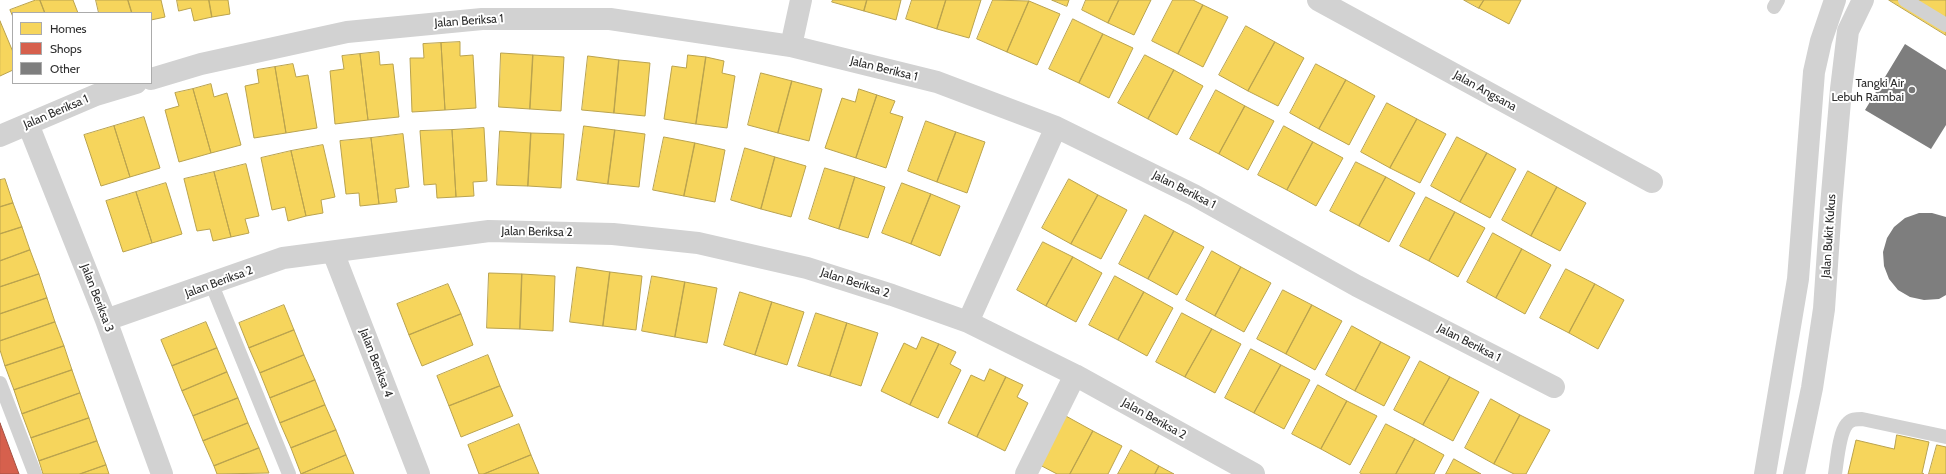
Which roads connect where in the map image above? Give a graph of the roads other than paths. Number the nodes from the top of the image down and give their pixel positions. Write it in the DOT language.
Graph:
graph roads {
  1 [pos="801,0"];
  2 [pos="1318,0"];
  3 [pos="1835,0"];
  4 [pos="1863,0"];
  5 [pos="1905,0"];
  6 [pos="1946,25"];
  7 [pos="792,46"];
  8 [pos="152,79"];
  9 [pos="133,84"];
  10 [pos="28,124"];
  11 [pos="1056,127"];
  12 [pos="0,136"];
  13 [pos="1652,182"];
  14 [pos="334,252"];
  15 [pos="212,285"];
  16 [pos="106,320"];
  17 [pos="968,322"];
  18 [pos="1075,376"];
  19 [pos="0,384"];
  20 [pos="1554,387"];
  21 [pos="1946,437"];
  22 [pos="35,474"];
  23 [pos="162,474"];
  24 [pos="289,474"];
  25 [pos="419,474"];
  26 [pos="1026,474"];
  27 [pos="1254,474"];
  28 [pos="1765,474"];
  29 [pos="1794,474"];
  30 [pos="1834,474"];
  1 -- 7 [label="street"];
  2 -- 13 [label="street, Jalan Angsana"];
  3 -- 28 [label="street"];
  4 -- 29 [label="street, Jalan Bukit Kukus"];
  5 -- 6 [label="lane"];
  7 -- 8 [label="street, Jalan Beriksa 1"];
  7 -- 11 [label="street, Jalan Beriksa 1"];
  9 -- 10 [label="street, Jalan Beriksa 1"];
  10 -- 12 [label="street, Jalan Beriksa 1"];
  10 -- 16 [label="street, Jalan Beriksa 3"];
  11 -- 17 [label="street"];
  11 -- 20 [label="street, Jalan Beriksa 1"];
  14 -- 15 [label="street, Jalan Beriksa 2"];
  14 -- 17 [label="street, Jalan Beriksa 2"];
  14 -- 25 [label="street, Jalan Beriksa 4"];
  15 -- 16 [label="street, Jalan Beriksa 2"];
  15 -- 24 [label="lane"];
  16 -- 23 [label="street, Jalan Beriksa 3"];
  17 -- 18 [label="street, Jalan Beriksa 2"];
  18 -- 26 [label="street"];
  18 -- 27 [label="street, Jalan Beriksa 2"];
  19 -- 22 [label="lane"];
  21 -- 30 [label="lane"];
}
